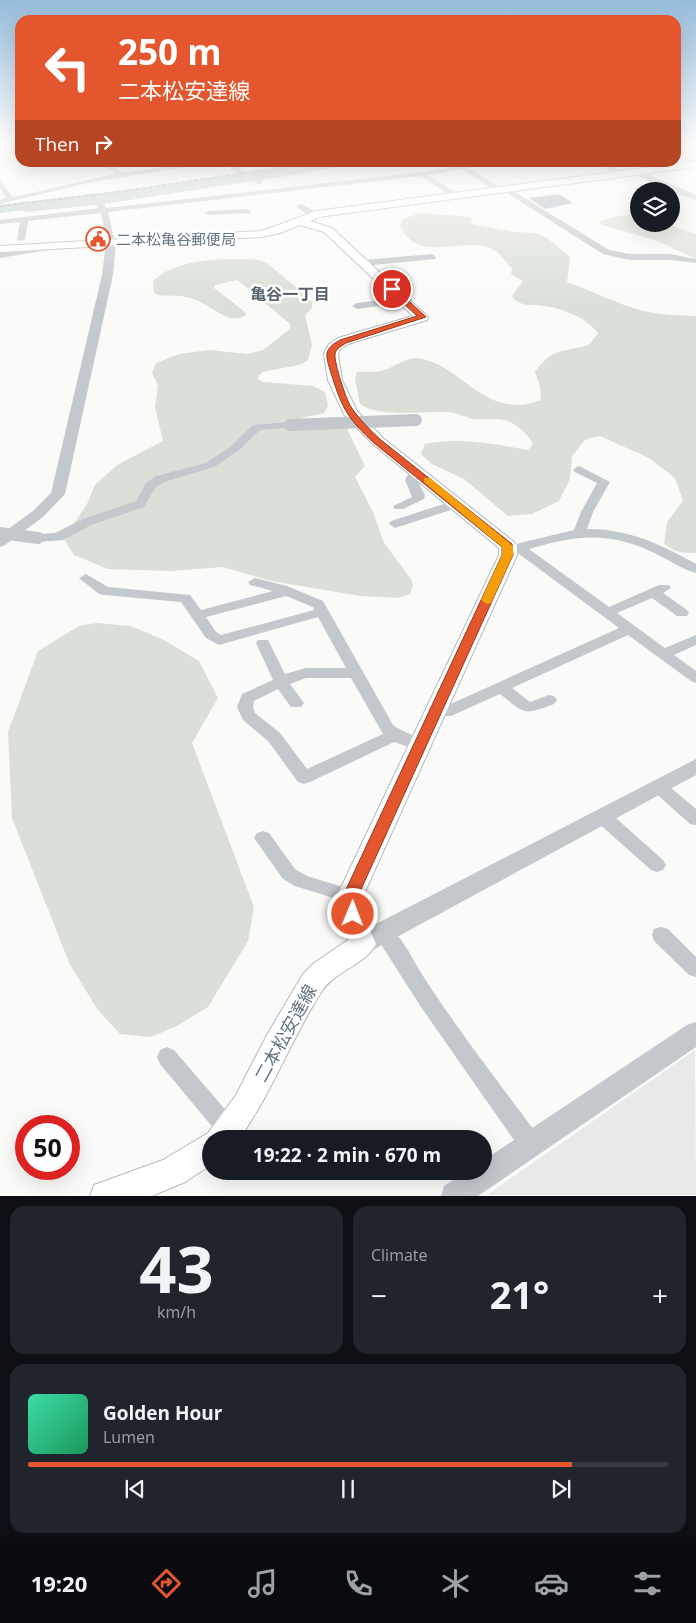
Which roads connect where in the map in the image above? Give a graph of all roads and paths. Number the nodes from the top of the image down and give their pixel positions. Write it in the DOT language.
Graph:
graph roads {
  1 [pos="9,197"];
  2 [pos="23,197"];
  3 [pos="136,197"];
  4 [pos="233,197"];
  5 [pos="291,197"];
  6 [pos="447,197"];
  7 [pos="516,197"];
  8 [pos="11,200"];
  9 [pos="295,200"];
  10 [pos="0,202"];
  11 [pos="99,202"];
  12 [pos="247,211"];
  13 [pos="104,212"];
  14 [pos="235,212"];
  15 [pos="0,213"];
  16 [pos="209,213"];
  17 [pos="305,214"];
  18 [pos="24,220"];
  19 [pos="240,221"];
  20 [pos="0,222"];
  21 [pos="21,239"];
  22 [pos="111,243"];
  23 [pos="51,247"];
  24 [pos="0,249"];
  25 [pos="428,254"];
  26 [pos="0,255"];
  27 [pos="630,257"];
  28 [pos="695,261"];
  29 [pos="363,263"];
  30 [pos="642,265"];
  31 [pos="405,300"];
  32 [pos="357,306"];
  33 [pos="416,420"];
  34 [pos="290,425"];
  35 [pos="579,470"];
  36 [pos="415,471"];
  37 [pos="456,504"];
  38 [pos="399,506"];
  39 [pos="395,524"];
  40 [pos="0,533"];
  41 [pos="579,533"];
  42 [pos="38,538"];
  43 [pos="0,542"];
  44 [pos="512,547"];
  45 [pos="672,555"];
  46 [pos="696,557"];
  47 [pos="696,569"];
  48 [pos="86,578"];
  49 [pos="255,582"];
  50 [pos="287,591"];
  51 [pos="322,612"];
  52 [pos="608,612"];
  53 [pos="682,613"];
  54 [pos="198,615"];
  55 [pos="630,628"];
  56 [pos="696,640"];
  57 [pos="263,643"];
  58 [pos="663,654"];
  59 [pos="354,672"];
  60 [pos="696,678"];
  61 [pos="281,682"];
  62 [pos="500,687"];
  63 [pos="549,700"];
  64 [pos="296,703"];
  65 [pos="436,712"];
  66 [pos="394,735"];
  67 [pos="420,745"];
  68 [pos="696,766"];
  69 [pos="658,786"];
  70 [pos="602,816"];
  71 [pos="696,819"];
  72 [pos="263,838"];
  73 [pos="657,866"];
  74 [pos="350,896"];
  75 [pos="661,935"];
  76 [pos="372,938"];
  77 [pos="696,969"];
  78 [pos="696,1033"];
  79 [pos="167,1057"];
  80 [pos="215,1130"];
  81 [pos="226,1130"];
  82 [pos="531,1145"];
  83 [pos="202,1154"];
  84 [pos="105,1196"];
  85 [pos="454,1196"];
  1 -- 8 [label="street"];
  2 -- 8 [label="street"];
  3 -- 11 [label="street"];
  4 -- 13 [label="street"];
  5 -- 9 [label="street"];
  6 -- 17 [label="main road"];
  7 -- 27 [label="street"];
  8 -- 10 [label="street"];
  11 -- 13 [label="street"];
  11 -- 15 [label="street"];
  12 -- 14 [label="street"];
  13 -- 18 [label="street"];
  13 -- 22 [label="street"];
  14 -- 16 [label="street"];
  14 -- 19 [label="street"];
  17 -- 22 [label="main road"];
  17 -- 29 [label="main road"];
  18 -- 20 [label="street"];
  18 -- 21 [label="street"];
  22 -- 23 [label="main road"];
  22 -- 43 [label="street"];
  23 -- 24 [label="main road"];
  23 -- 26 [label="street"];
  25 -- 29 [label="street"];
  27 -- 28 [label="street"];
  27 -- 30 [label="street"];
  29 -- 31 [label="main road"];
  31 -- 32 [label="street"];
  31 -- 36 [label="main road"];
  33 -- 34 [label="street, bridge"];
  34 -- 42 [label="street"];
  35 -- 41 [label="street"];
  36 -- 37 [label="main road"];
  36 -- 38 [label="street"];
  37 -- 39 [label="street"];
  37 -- 44 [label="main road"];
  40 -- 42 [label="street, bridge"];
  41 -- 44 [label="street"];
  41 -- 45 [label="street"];
  44 -- 52 [label="street"];
  44 -- 65 [label="main road"];
  45 -- 46 [label="street"];
  45 -- 47 [label="street"];
  48 -- 54 [label="street"];
  49 -- 50 [label="street"];
  50 -- 51 [label="street"];
  50 -- 54 [label="street"];
  51 -- 54 [label="street"];
  51 -- 59 [label="street"];
  52 -- 53 [label="street"];
  52 -- 55 [label="street"];
  55 -- 58 [label="street"];
  55 -- 62 [label="street"];
  56 -- 58 [label="street"];
  57 -- 61 [label="street"];
  58 -- 60 [label="street"];
  59 -- 61 [label="street"];
  59 -- 66 [label="street"];
  61 -- 64 [label="street"];
  61 -- 66 [label="street"];
  62 -- 63 [label="street"];
  62 -- 65 [label="street"];
  65 -- 67 [label="main road"];
  66 -- 67 [label="street"];
  67 -- 74 [label="main road"];
  68 -- 69 [label="street"];
  69 -- 70 [label="street"];
  69 -- 71 [label="street"];
  70 -- 73 [label="street"];
  70 -- 76 [label="street"];
  72 -- 74 [label="street"];
  74 -- 76 [label="main road"];
  75 -- 77 [label="street"];
  76 -- 81 [label="main road, 二本松安達線"];
  76 -- 82 [label="street"];
  78 -- 82 [label="street"];
  79 -- 80 [label="street"];
  82 -- 85 [label="street"];
  83 -- 84 [label="main road, 二本松安達線"];
}
